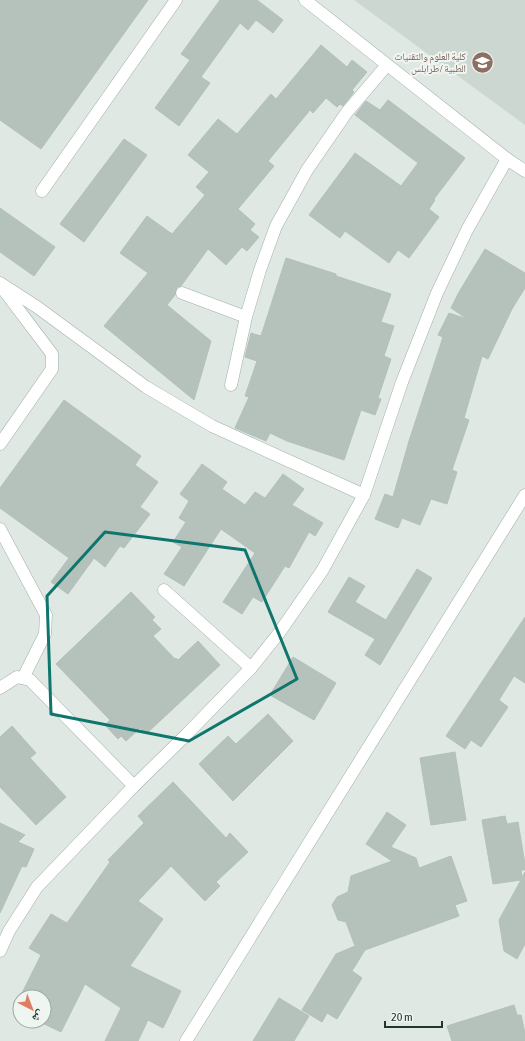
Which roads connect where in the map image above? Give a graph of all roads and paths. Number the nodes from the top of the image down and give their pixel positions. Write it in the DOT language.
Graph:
graph roads {
  1 [pos="176,0"];
  2 [pos="306,0"];
  3 [pos="387,65"];
  4 [pos="507,159"];
  5 [pos="525,171"];
  6 [pos="42,191"];
  7 [pos="0,284"];
  8 [pos="182,293"];
  9 [pos="246,317"];
  10 [pos="231,385"];
  11 [pos="0,444"];
  12 [pos="364,495"];
  13 [pos="525,495"];
  14 [pos="0,529"];
  15 [pos="164,590"];
  16 [pos="251,668"];
  17 [pos="23,678"];
  18 [pos="0,688"];
  19 [pos="134,786"];
  20 [pos="4,929"];
  21 [pos="0,951"];
  22 [pos="186,1041"];
  1 -- 6 [label="street"];
  2 -- 3 [label="street"];
  3 -- 4 [label="street"];
  3 -- 9 [label="street"];
  4 -- 5 [label="street"];
  4 -- 12 [label="street"];
  7 -- 11 [label="street"];
  7 -- 12 [label="street"];
  8 -- 9 [label="street"];
  9 -- 10 [label="street"];
  12 -- 16 [label="street"];
  13 -- 22 [label="street"];
  14 -- 17 [label="street"];
  15 -- 16 [label="street"];
  16 -- 19 [label="street"];
  17 -- 18 [label="street"];
  17 -- 19 [label="street"];
  19 -- 20 [label="street"];
  20 -- 21 [label="street"];
}
